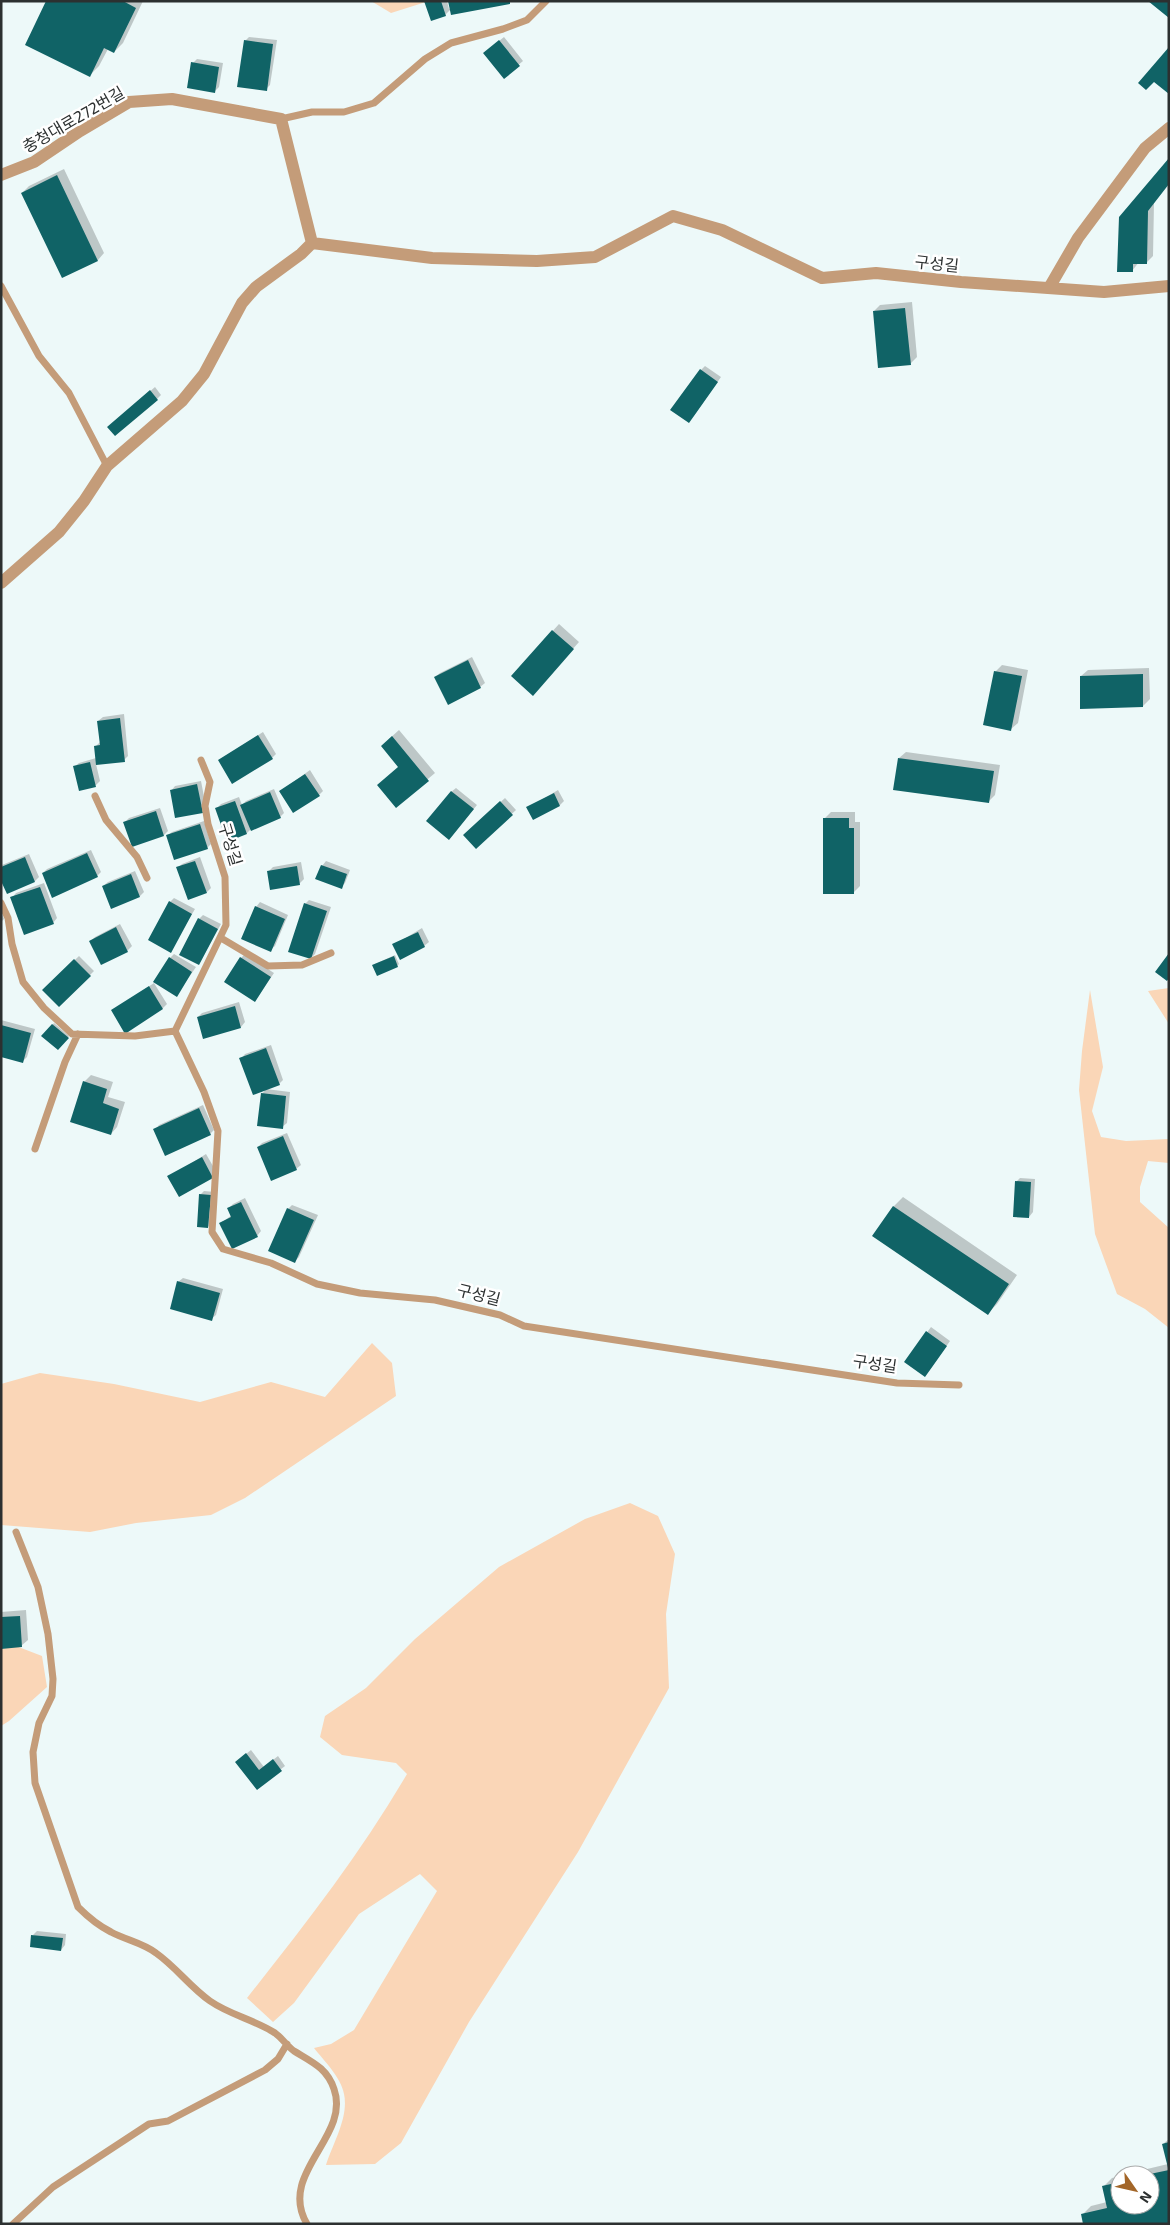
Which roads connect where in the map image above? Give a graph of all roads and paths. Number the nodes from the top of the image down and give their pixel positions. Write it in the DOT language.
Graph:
graph roads {
  1 [pos="546,1"];
  2 [pos="281,119"];
  3 [pos="1169,128"];
  4 [pos="1,175"];
  5 [pos="312,243"];
  6 [pos="1,286"];
  7 [pos="1169,286"];
  8 [pos="1049,288"];
  9 [pos="107,466"];
  10 [pos="1,583"];
  11 [pos="201,760"];
  12 [pos="94,796"];
  13 [pos="147,878"];
  14 [pos="1,903"];
  15 [pos="221,938"];
  16 [pos="330,953"];
  17 [pos="176,1031"];
  18 [pos="78,1034"];
  19 [pos="36,1148"];
  20 [pos="959,1385"];
  21 [pos="16,1532"];
  22 [pos="287,2044"];
  23 [pos="13,2224"];
  24 [pos="307,2224"];
  1 -- 2 [label="lane"];
  2 -- 4 [label="street, 충청대로272번길"];
  2 -- 5 [label="street"];
  3 -- 8 [label="street"];
  5 -- 8 [label="street, 구성길"];
  5 -- 9 [label="street"];
  6 -- 9 [label="lane"];
  7 -- 8 [label="street, 구성길"];
  9 -- 10 [label="street"];
  11 -- 15 [label="lane, 구성길"];
  12 -- 13 [label="lane"];
  14 -- 18 [label="lane"];
  15 -- 16 [label="lane"];
  15 -- 17 [label="lane, 구성길"];
  17 -- 18 [label="lane"];
  17 -- 20 [label="lane, 구성길"];
  18 -- 19 [label="lane"];
  21 -- 22 [label="lane"];
  22 -- 23 [label="lane"];
  22 -- 24 [label="lane"];
}
